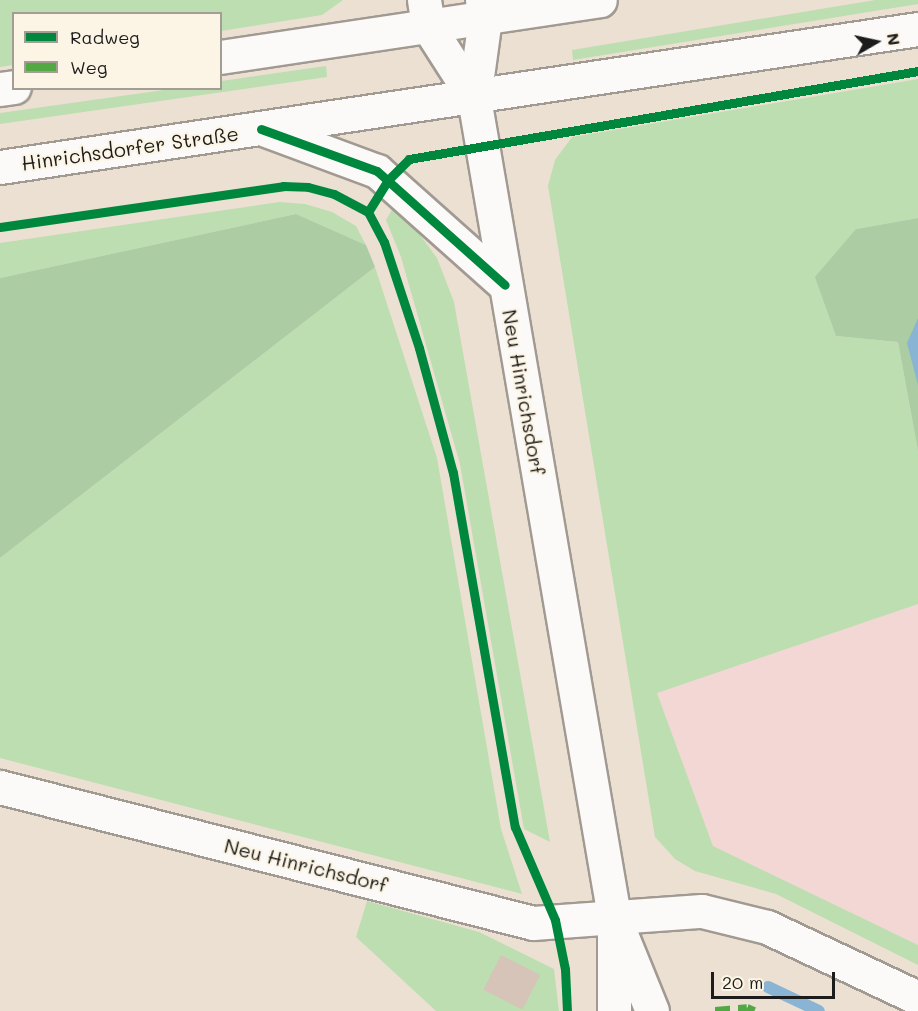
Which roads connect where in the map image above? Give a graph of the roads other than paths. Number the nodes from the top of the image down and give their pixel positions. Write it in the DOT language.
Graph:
graph roads {
  1 [pos="600,0"];
  2 [pos="484,9"];
  3 [pos="426,13"];
  4 [pos="918,29"];
  5 [pos="222,57"];
  6 [pos="474,98"];
  7 [pos="261,129"];
  8 [pos="0,167"];
  9 [pos="505,285"];
  10 [pos="0,787"];
  11 [pos="614,916"];
  12 [pos="918,998"];
  13 [pos="614,1011"];
  14 [pos="652,1011"];
  1 -- 2 [label="street"];
  2 -- 3 [label="street"];
  2 -- 6 [label="street"];
  3 -- 5 [label="street"];
  3 -- 6 [label="street"];
  4 -- 6 [label="street"];
  6 -- 7 [label="street, Hinrichsdorfer Straße"];
  6 -- 9 [label="street, Neu Hinrichsdorf"];
  7 -- 8 [label="street, Hinrichsdorfer Straße"];
  7 -- 9 [label="street"];
  9 -- 11 [label="street, Neu Hinrichsdorf"];
  10 -- 11 [label="street, Neu Hinrichsdorf"];
  11 -- 12 [label="street, Neu Hinrichsdorf"];
  11 -- 13 [label="street, Neu Hinrichsdorf"];
  11 -- 14 [label="street, Neu Hinrichsdorf"];
}
